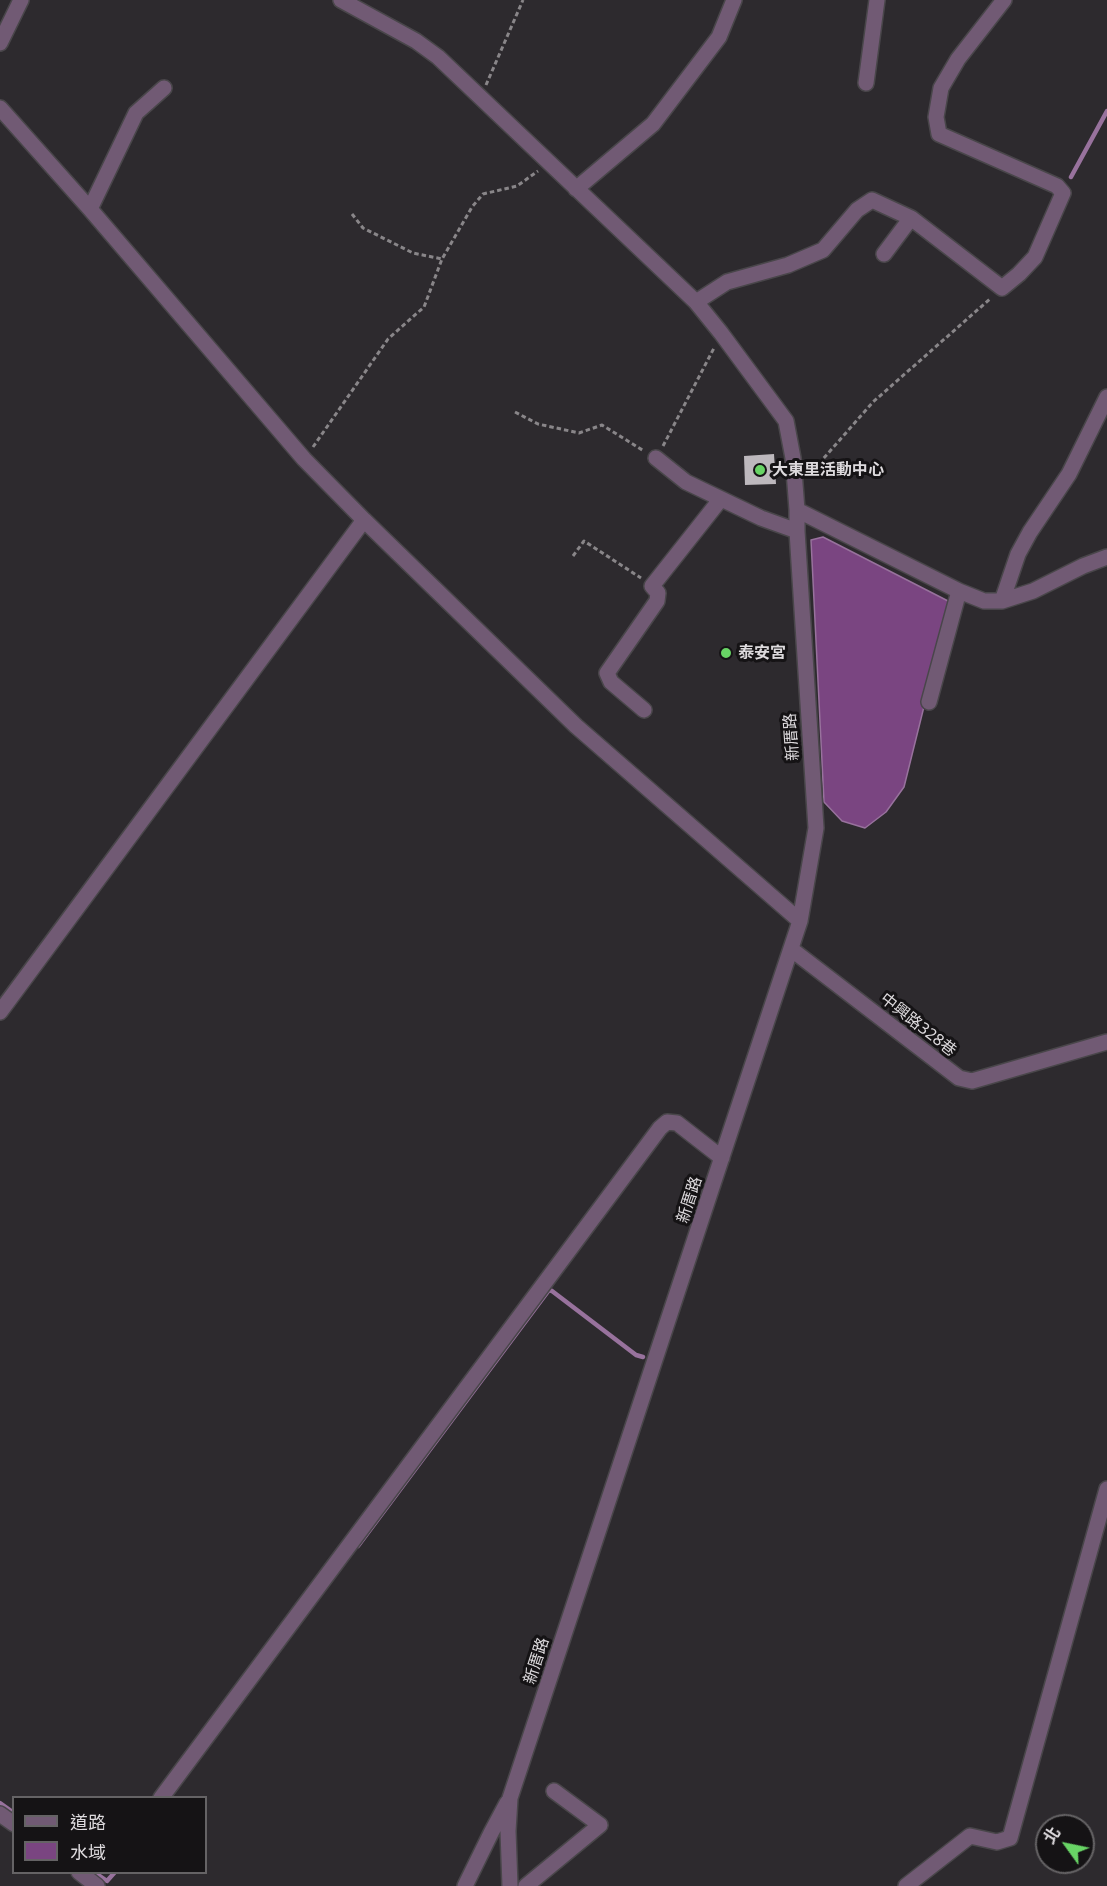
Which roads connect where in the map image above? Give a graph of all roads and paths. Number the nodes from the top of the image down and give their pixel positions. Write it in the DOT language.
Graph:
graph roads {
  1 [pos="21,0"];
  2 [pos="341,0"];
  3 [pos="523,0"];
  4 [pos="734,0"];
  5 [pos="877,0"];
  6 [pos="1004,0"];
  7 [pos="0,43"];
  8 [pos="866,83"];
  9 [pos="164,88"];
  10 [pos="481,97"];
  11 [pos="0,108"];
  12 [pos="550,164"];
  13 [pos="576,189"];
  14 [pos="90,209"];
  15 [pos="352,214"];
  16 [pos="911,218"];
  17 [pos="884,254"];
  18 [pos="442,260"];
  19 [pos="1002,288"];
  20 [pos="696,302"];
  21 [pos="722,333"];
  22 [pos="1107,397"];
  23 [pos="515,412"];
  24 [pos="656,458"];
  25 [pos="304,459"];
  26 [pos="797,491"];
  27 [pos="720,500"];
  28 [pos="797,510"];
  29 [pos="364,520"];
  30 [pos="797,531"];
  31 [pos="573,556"];
  32 [pos="1107,557"];
  33 [pos="652,586"];
  34 [pos="959,591"];
  35 [pos="1002,601"];
  36 [pos="929,702"];
  37 [pos="644,710"];
  38 [pos="800,921"];
  39 [pos="791,949"];
  40 [pos="0,1012"];
  41 [pos="1107,1042"];
  42 [pos="722,1158"];
  43 [pos="1107,1489"];
  44 [pos="554,1791"];
  45 [pos="162,1796"];
  46 [pos="510,1798"];
  47 [pos="84,1874"];
  48 [pos="100,1881"];
  49 [pos="465,1886"];
  50 [pos="510,1886"];
  51 [pos="526,1886"];
  52 [pos="906,1886"];
  1 -- 7 [label="street"];
  2 -- 10 [label="street, 新厝路"];
  3 -- 10 [label="path"];
  4 -- 13 [label="street"];
  5 -- 8 [label="street"];
  6 -- 19 [label="street"];
  9 -- 14 [label="street"];
  10 -- 12 [label="street, 新厝路"];
  11 -- 14 [label="street"];
  12 -- 13 [label="street, 新厝路"];
  12 -- 18 [label="path"];
  13 -- 20 [label="street, 新厝路"];
  14 -- 25 [label="street"];
  15 -- 18 [label="path"];
  16 -- 17 [label="street"];
  16 -- 19 [label="street"];
  16 -- 20 [label="street"];
  18 -- 25 [label="path"];
  19 -- 26 [label="path"];
  20 -- 21 [label="street, 新厝路"];
  21 -- 24 [label="path"];
  21 -- 26 [label="street, 新厝路"];
  22 -- 35 [label="street"];
  23 -- 24 [label="path"];
  24 -- 27 [label="street"];
  25 -- 29 [label="street"];
  26 -- 28 [label="street, 新厝路"];
  27 -- 30 [label="street"];
  27 -- 33 [label="street"];
  28 -- 30 [label="street, 新厝路"];
  28 -- 34 [label="street"];
  29 -- 38 [label="street"];
  29 -- 40 [label="street"];
  30 -- 38 [label="street, 新厝路"];
  31 -- 33 [label="path"];
  32 -- 35 [label="street"];
  33 -- 37 [label="street"];
  34 -- 35 [label="street"];
  34 -- 36 [label="street"];
  38 -- 39 [label="street, 新厝路"];
  39 -- 41 [label="street, 中興路328巷"];
  39 -- 42 [label="street, 新厝路"];
  42 -- 45 [label="street"];
  42 -- 46 [label="street, 新厝路"];
  43 -- 52 [label="street"];
  44 -- 51 [label="street"];
  46 -- 49 [label="street"];
  46 -- 50 [label="street, 新厝路"];
  47 -- 48 [label="street"];
}
